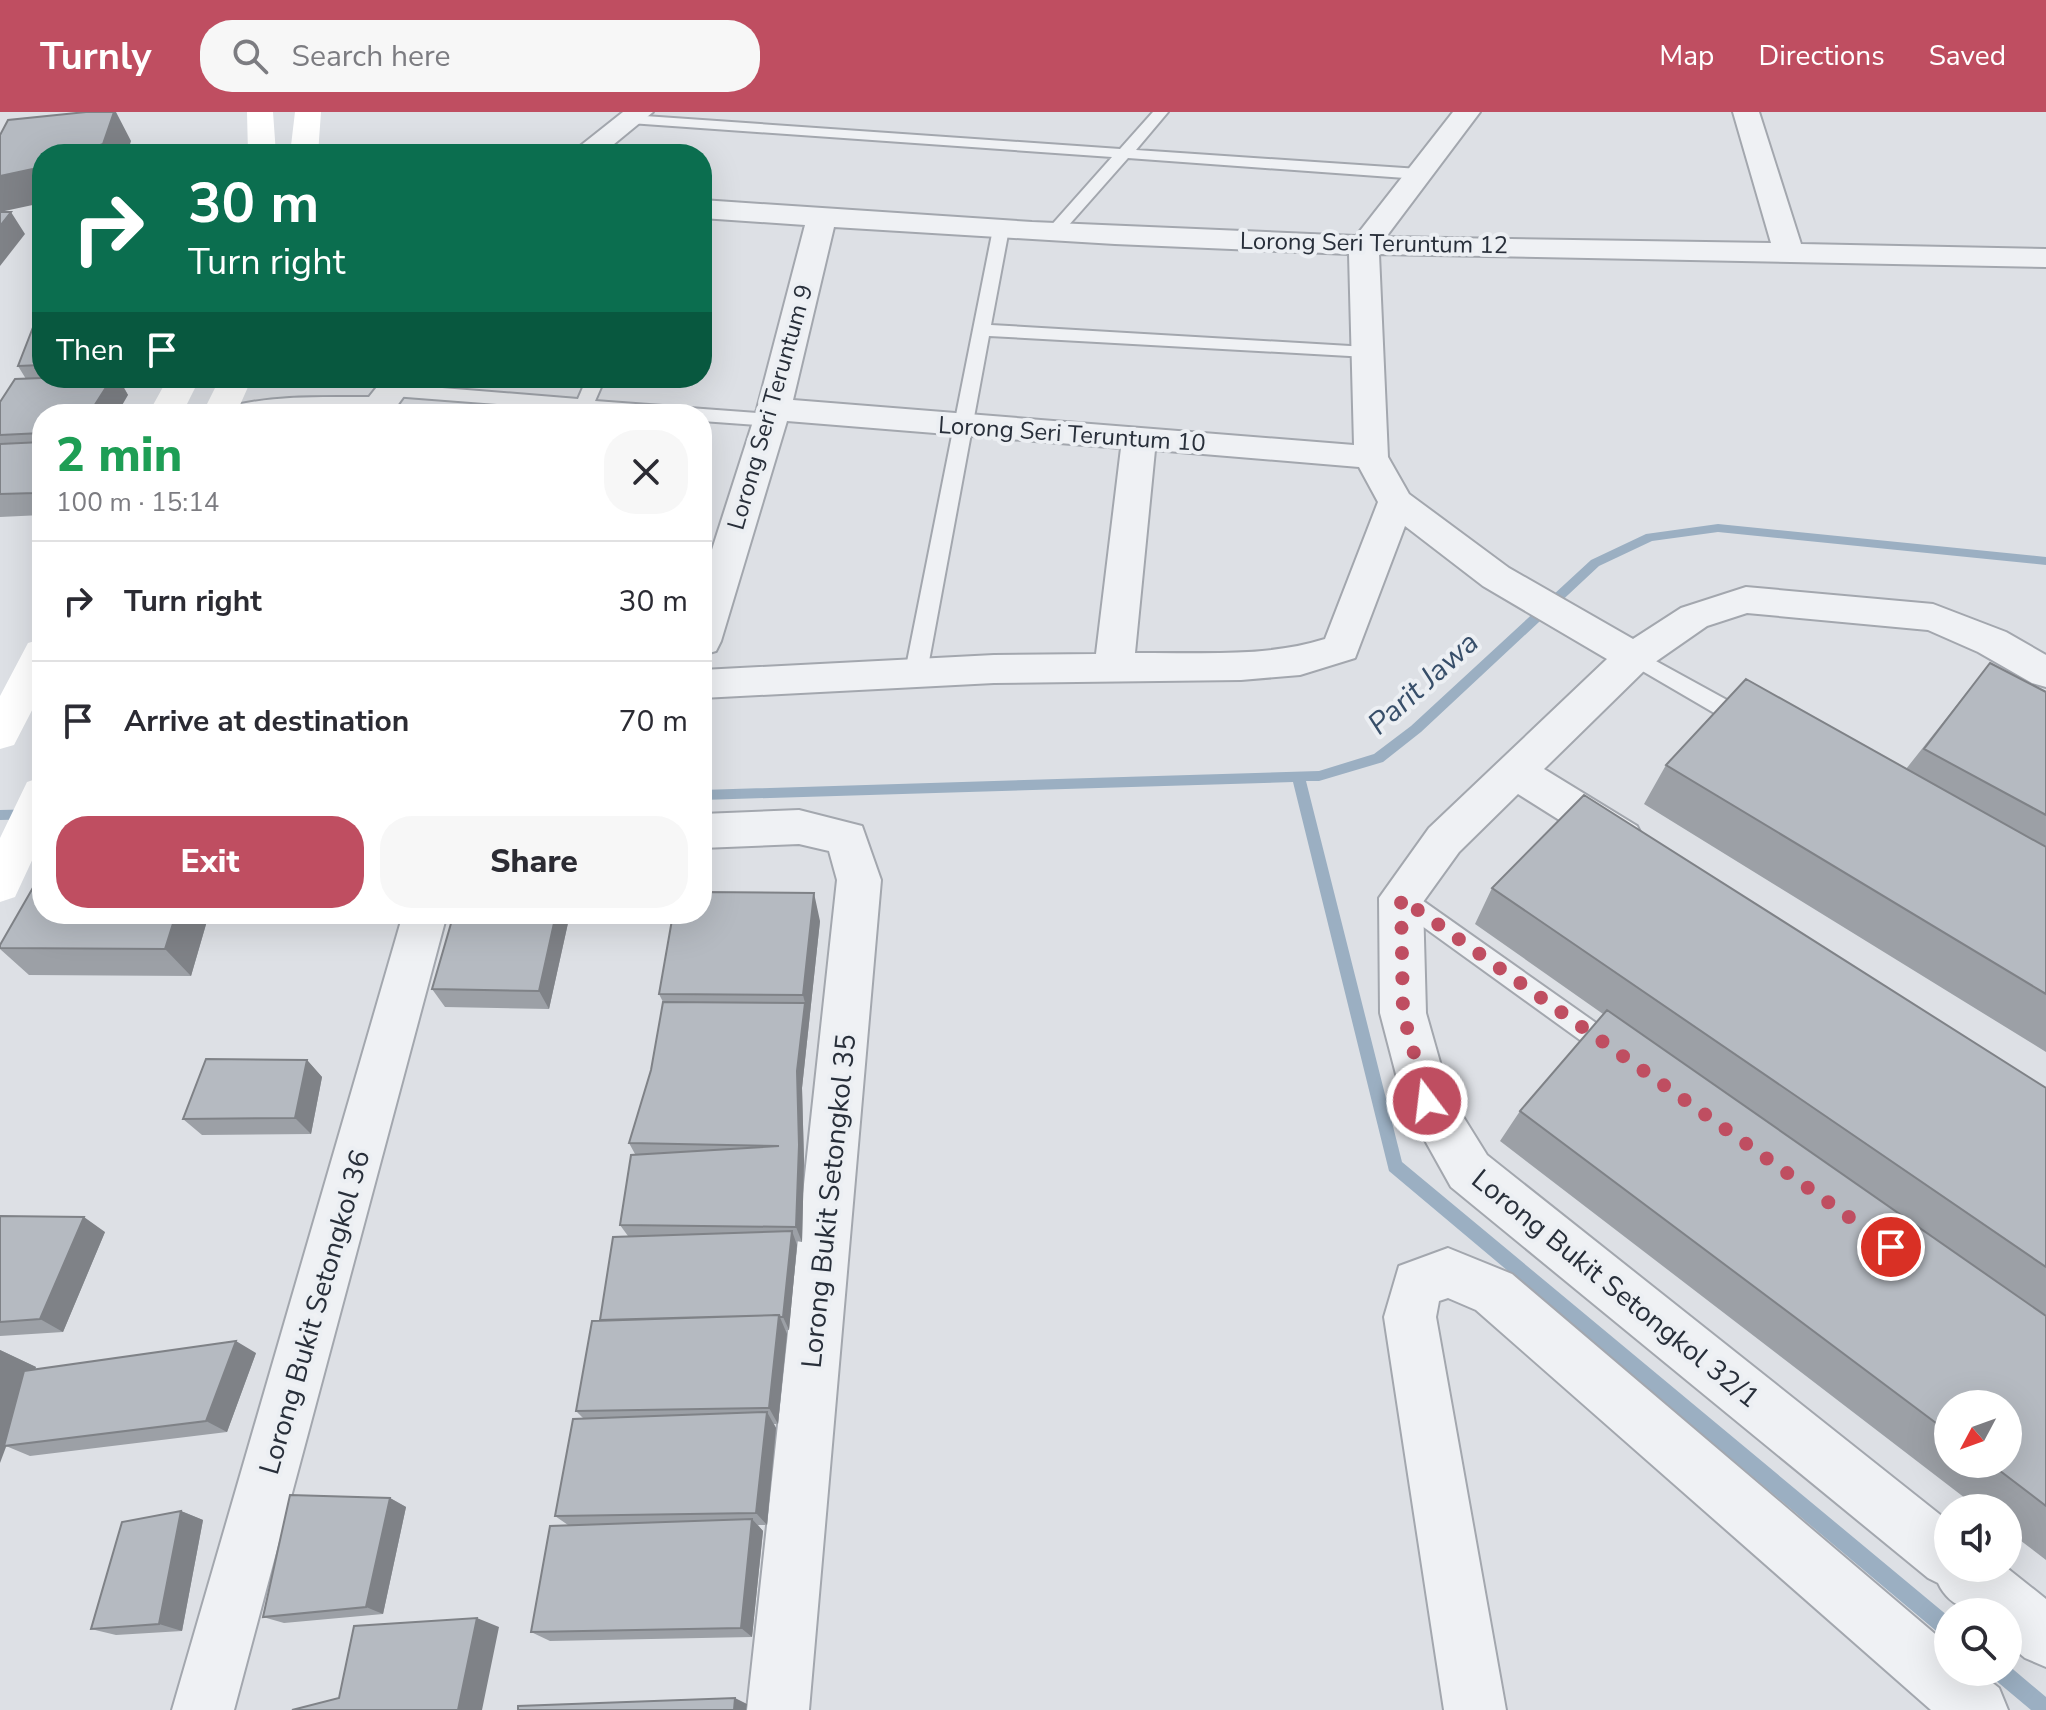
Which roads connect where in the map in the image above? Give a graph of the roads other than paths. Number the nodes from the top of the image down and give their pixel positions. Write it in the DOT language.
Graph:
graph roads {
  1 [pos="260,112"];
  2 [pos="308,112"];
  3 [pos="1161,112"];
  4 [pos="1467,112"];
  5 [pos="1746,112"];
  6 [pos="635,116"];
  7 [pos="262,144"];
  8 [pos="305,144"];
  9 [pos="597,144"];
  10 [pos="1123,156"];
  11 [pos="1419,174"];
  12 [pos="712,210"];
  13 [pos="822,218"];
  14 [pos="1001,229"];
  15 [pos="1054,232"];
  16 [pos="1364,245"];
  17 [pos="1788,250"];
  18 [pos="2046,258"];
  19 [pos="983,330"];
  20 [pos="1367,352"];
  21 [pos="387,397"];
  22 [pos="323,404"];
  23 [pos="492,404"];
  24 [pos="712,415"];
  25 [pos="772,415"];
  26 [pos="965,426"];
  27 [pos="1139,439"];
  28 [pos="1371,457"];
  29 [pos="1396,502"];
  30 [pos="712,609"];
  31 [pos="1634,657"];
  32 [pos="1114,667"];
  33 [pos="32,672"];
  34 [pos="916,672"];
  35 [pos="2046,673"];
  36 [pos="712,683"];
  37 [pos="0,734"];
  38 [pos="1772,735"];
  39 [pos="1517,773"];
  40 [pos="32,815"];
  41 [pos="712,831"];
  42 [pos="1652,856"];
  43 [pos="4,875"];
  44 [pos="1401,898"];
  45 [pos="422,924"];
  46 [pos="1633,1064"];
  47 [pos="1934,1547"];
  48 [pos="1978,1582"];
  49 [pos="2046,1637"];
  50 [pos="203,1710"];
  51 [pos="778,1710"];
  52 [pos="1475,1710"];
  53 [pos="1977,1710"];
  1 -- 7 [label="main road"];
  2 -- 8 [label="main road"];
  3 -- 10 [label="lane"];
  4 -- 11 [label="street"];
  5 -- 17 [label="street"];
  6 -- 9 [label="street"];
  6 -- 10 [label="lane"];
  10 -- 11 [label="lane"];
  10 -- 15 [label="lane"];
  11 -- 16 [label="street"];
  12 -- 13 [label="street, Lorong Seri Teruntum 12"];
  13 -- 14 [label="street, Lorong Seri Teruntum 12"];
  13 -- 25 [label="street, Lorong Seri Teruntum 9"];
  14 -- 15 [label="street, Lorong Seri Teruntum 12"];
  14 -- 19 [label="lane"];
  15 -- 16 [label="street, Lorong Seri Teruntum 12"];
  16 -- 17 [label="street, Lorong Seri Teruntum 12"];
  16 -- 20 [label="street"];
  17 -- 18 [label="street, Lorong Seri Teruntum 12"];
  19 -- 20 [label="lane"];
  19 -- 26 [label="lane"];
  20 -- 28 [label="street"];
  21 -- 22 [label="street"];
  21 -- 23 [label="lane"];
  24 -- 25 [label="lane"];
  25 -- 26 [label="street, Lorong Seri Teruntum 10"];
  25 -- 30 [label="street, Lorong Seri Teruntum 9"];
  26 -- 27 [label="street, Lorong Seri Teruntum 10"];
  26 -- 34 [label="lane"];
  27 -- 28 [label="street, Lorong Seri Teruntum 10"];
  27 -- 32 [label="street"];
  28 -- 29 [label="street"];
  29 -- 31 [label="street"];
  29 -- 32 [label="street"];
  31 -- 35 [label="street"];
  31 -- 38 [label="lane"];
  31 -- 39 [label="street"];
  32 -- 34 [label="street"];
  33 -- 37 [label="main road"];
  34 -- 36 [label="street"];
  39 -- 42 [label="street"];
  39 -- 44 [label="street"];
  40 -- 43 [label="main road"];
  41 -- 51 [label="street, Lorong Bukit Setongkol 35"];
  44 -- 46 [label="lane"];
  44 -- 47 [label="street, Lorong Bukit Setongkol 32/1"];
  45 -- 50 [label="street, Lorong Bukit Setongkol 36"];
  48 -- 49 [label="street"];
  52 -- 53 [label="street"];
}
